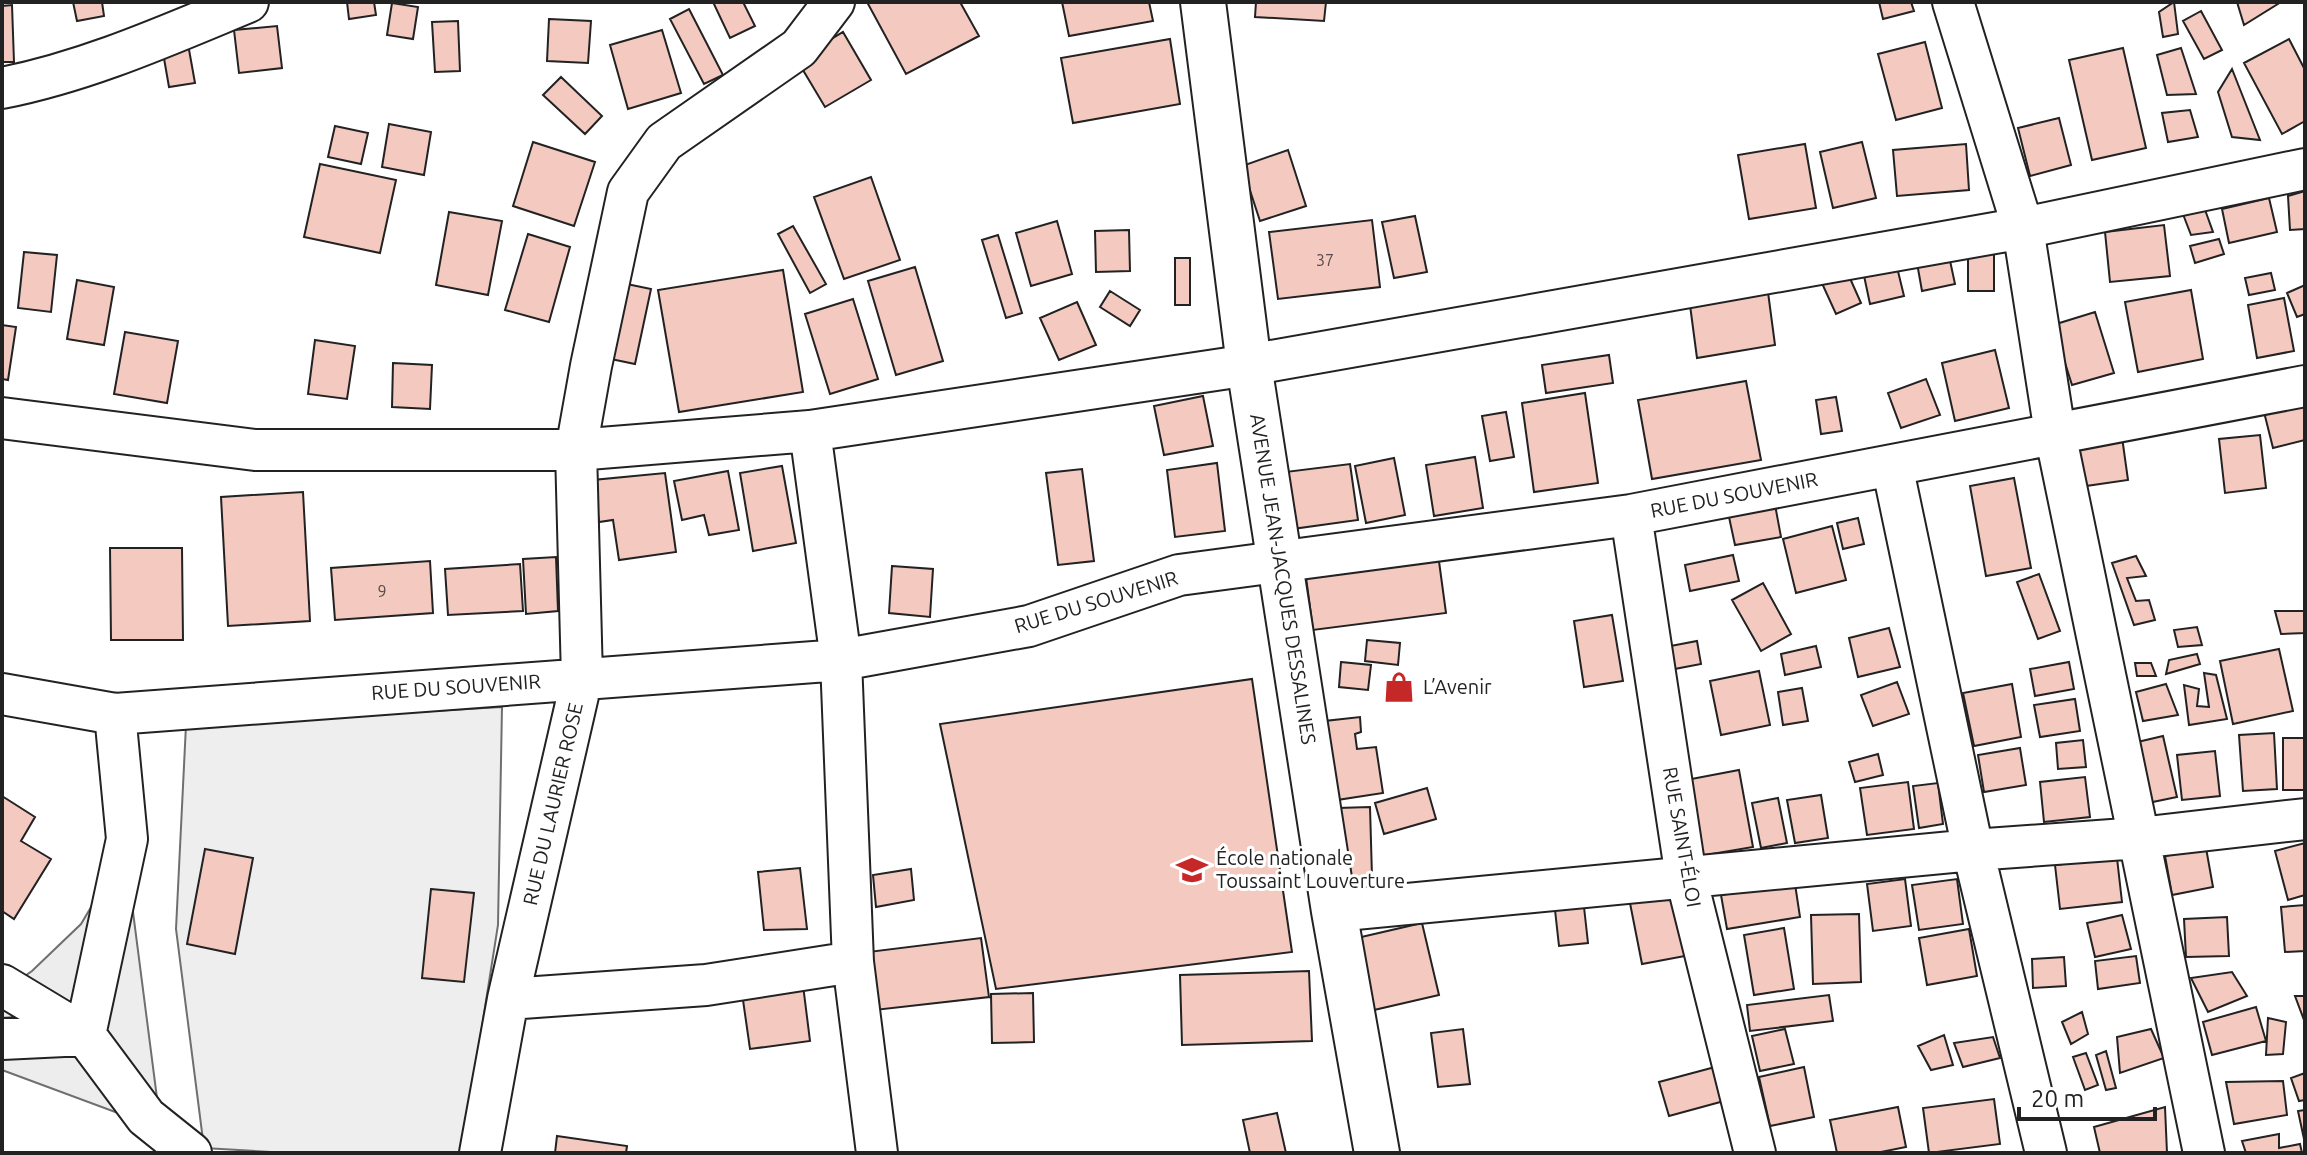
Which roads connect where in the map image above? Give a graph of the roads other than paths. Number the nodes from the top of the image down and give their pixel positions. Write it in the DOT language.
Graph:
graph roads {
  1 [pos="248,2"];
  2 [pos="834,2"];
  3 [pos="1203,2"];
  4 [pos="1953,2"];
  5 [pos="2,88"];
  6 [pos="2305,169"];
  7 [pos="2023,228"];
  8 [pos="1249,365"];
  9 [pos="2305,386"];
  10 [pos="2,418"];
  11 [pos="810,431"];
  12 [pos="2055,433"];
  13 [pos="576,450"];
  14 [pos="1892,465"];
  15 [pos="1631,515"];
  16 [pos="1282,561"];
  17 [pos="841,660"];
  18 [pos="582,678"];
  19 [pos="2,694"];
  20 [pos="115,714"];
  21 [pos="2305,819"];
  22 [pos="2139,838"];
  23 [pos="1973,850"];
  24 [pos="1686,877"];
  25 [pos="1334,911"];
  26 [pos="853,962"];
  27 [pos="2,985"];
  28 [pos="508,999"];
  29 [pos="85,1035"];
  30 [pos="2,1039"];
  31 [pos="191,1153"];
  32 [pos="480,1153"];
  33 [pos="877,1153"];
  34 [pos="1377,1153"];
  35 [pos="1755,1153"];
  36 [pos="2046,1153"];
  37 [pos="2204,1153"];
  1 -- 5 [label="street"];
  2 -- 13 [label="street, RUE DU LAURIER ROSE"];
  3 -- 8 [label="main road, AVENUE JEAN-JACQUES DESSALINES"];
  4 -- 7 [label="street"];
  6 -- 7 [label="street"];
  7 -- 8 [label="street"];
  7 -- 12 [label="street"];
  8 -- 11 [label="street"];
  8 -- 16 [label="main road, AVENUE JEAN-JACQUES DESSALINES"];
  9 -- 12 [label="street, RUE DU SOUVENIR"];
  10 -- 13 [label="street"];
  11 -- 13 [label="street"];
  11 -- 17 [label="street"];
  12 -- 14 [label="street, RUE DU SOUVENIR"];
  12 -- 22 [label="street"];
  13 -- 18 [label="street, RUE DU LAURIER ROSE"];
  14 -- 15 [label="street, RUE DU SOUVENIR"];
  14 -- 23 [label="street"];
  15 -- 16 [label="street, RUE DU SOUVENIR"];
  15 -- 24 [label="street, RUE SAINT-ÉLOI"];
  16 -- 17 [label="street, RUE DU SOUVENIR"];
  16 -- 25 [label="main road, AVENUE JEAN-JACQUES DESSALINES"];
  17 -- 18 [label="street, RUE DU SOUVENIR"];
  17 -- 26 [label="street"];
  18 -- 20 [label="street, RUE DU SOUVENIR"];
  18 -- 28 [label="street, RUE DU LAURIER ROSE"];
  19 -- 20 [label="street, RUE DU SOUVENIR"];
  20 -- 29 [label="street"];
  21 -- 22 [label="street"];
  22 -- 23 [label="street"];
  22 -- 37 [label="street"];
  23 -- 24 [label="street"];
  23 -- 36 [label="street"];
  24 -- 25 [label="street"];
  24 -- 35 [label="street, RUE SAINT-ÉLOI"];
  25 -- 34 [label="main road, AVENUE JEAN-JACQUES DESSALINES"];
  26 -- 28 [label="street"];
  26 -- 33 [label="street"];
  27 -- 29 [label="street"];
  28 -- 32 [label="street, RUE DU LAURIER ROSE"];
  29 -- 30 [label="street"];
  29 -- 31 [label="street"];
}
